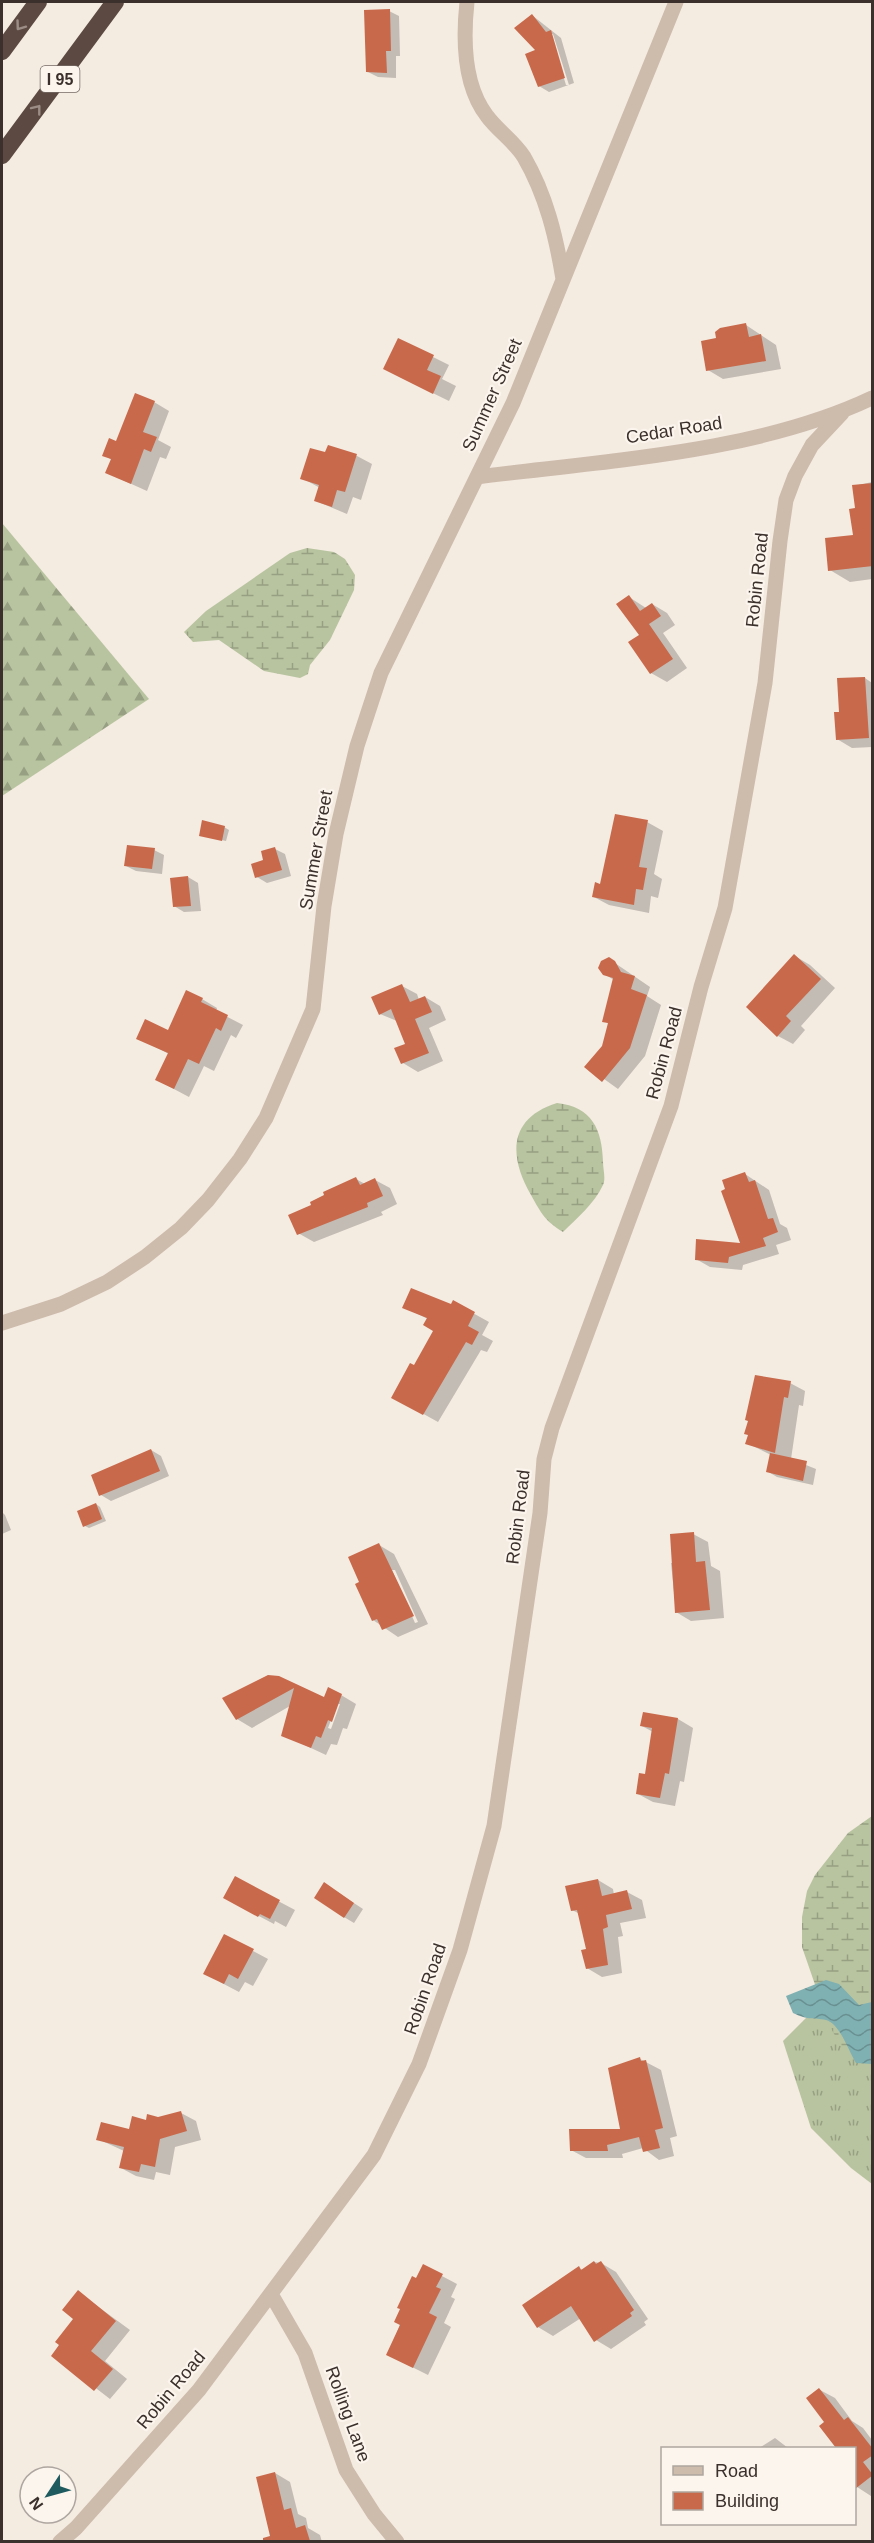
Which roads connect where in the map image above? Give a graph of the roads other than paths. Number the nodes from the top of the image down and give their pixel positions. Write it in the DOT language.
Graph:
graph roads {
  1 [pos="38,2"];
  2 [pos="116,2"];
  3 [pos="466,2"];
  4 [pos="676,2"];
  5 [pos="2,51"];
  6 [pos="2,155"];
  7 [pos="564,280"];
  8 [pos="873,398"];
  9 [pos="842,413"];
  10 [pos="477,477"];
  11 [pos="2,1323"];
  12 [pos="271,2294"];
  13 [pos="60,2541"];
  14 [pos="397,2541"];
  1 -- 5 [label="highway, one-way"];
  6 -- 2 [label="highway, I 95, one-way"];
  3 -- 7 [label="street"];
  4 -- 7 [label="street, Summer Street"];
  7 -- 10 [label="street, Summer Street"];
  8 -- 9 [label="street, Cedar Road"];
  9 -- 10 [label="street, Cedar Road"];
  9 -- 12 [label="street, Robin Road"];
  10 -- 11 [label="street, Summer Street"];
  12 -- 13 [label="street, Robin Road"];
  12 -- 14 [label="street, Rolling Lane"];
}
